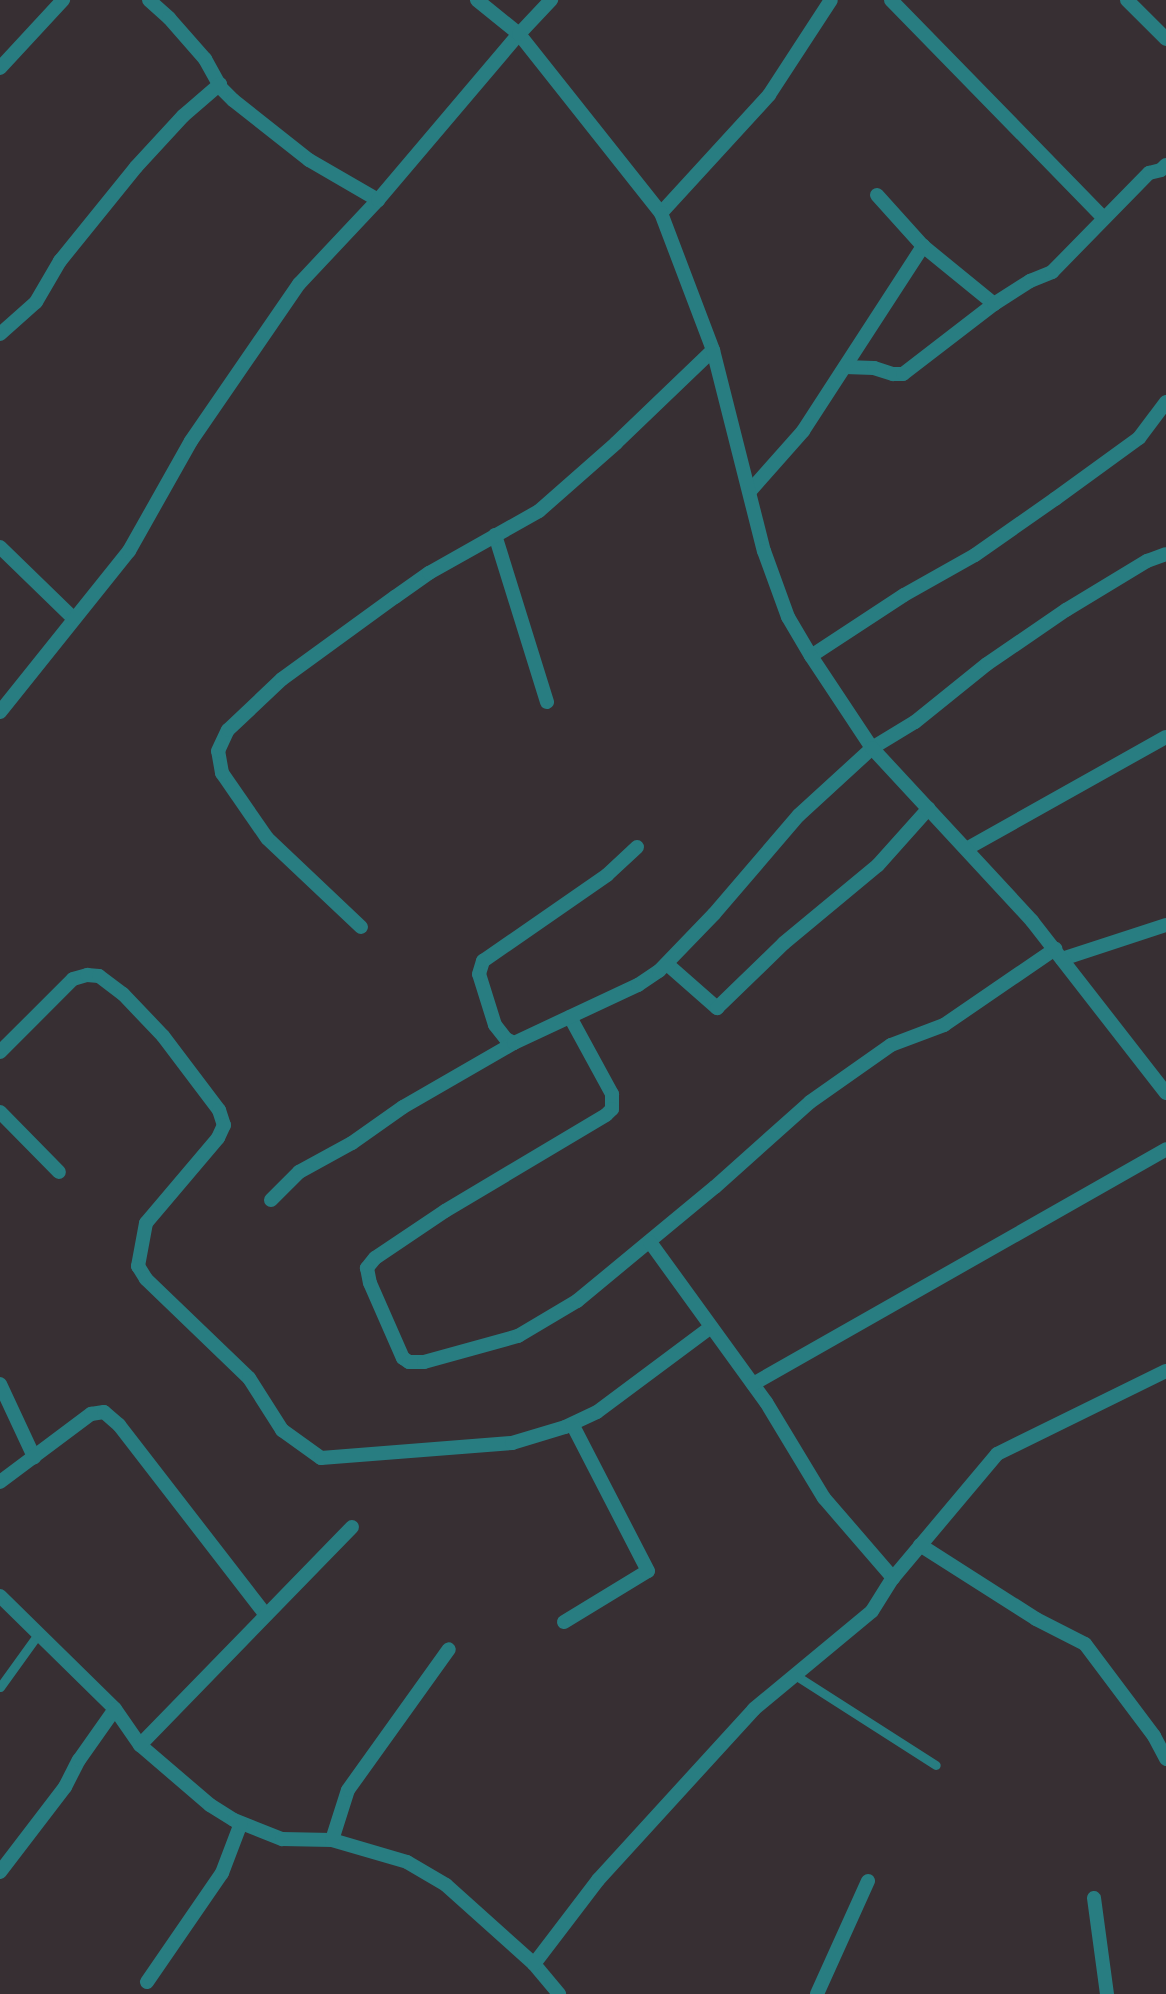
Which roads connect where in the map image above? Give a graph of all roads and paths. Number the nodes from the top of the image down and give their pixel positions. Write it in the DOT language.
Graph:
graph roads {
  1 [pos="63,0"];
  2 [pos="149,0"];
  3 [pos="477,0"];
  4 [pos="551,0"];
  5 [pos="831,0"];
  6 [pos="891,0"];
  7 [pos="1128,0"];
  8 [pos="519,34"];
  9 [pos="1166,39"];
  10 [pos="0,68"];
  11 [pos="220,84"];
  12 [pos="1164,169"];
  13 [pos="877,195"];
  14 [pos="378,200"];
  15 [pos="661,213"];
  16 [pos="1104,218"];
  17 [pos="923,246"];
  18 [pos="993,304"];
  19 [pos="0,334"];
  20 [pos="713,350"];
  21 [pos="845,368"];
  22 [pos="1166,402"];
  23 [pos="750,491"];
  24 [pos="495,535"];
  25 [pos="0,547"];
  26 [pos="1166,554"];
  27 [pos="74,619"];
  28 [pos="811,656"];
  29 [pos="547,702"];
  30 [pos="0,712"];
  31 [pos="1166,737"];
  32 [pos="872,748"];
  33 [pos="929,808"];
  34 [pos="637,847"];
  35 [pos="968,848"];
  36 [pos="1166,925"];
  37 [pos="362,927"];
  38 [pos="1058,954"];
  39 [pos="667,964"];
  40 [pos="570,1017"];
  41 [pos="514,1043"];
  42 [pos="0,1052"];
  43 [pos="1166,1093"];
  44 [pos="0,1112"];
  45 [pos="1166,1149"];
  46 [pos="59,1172"];
  47 [pos="271,1200"];
  48 [pos="650,1242"];
  49 [pos="712,1327"];
  50 [pos="1166,1371"];
  51 [pos="0,1384"];
  52 [pos="753,1384"];
  53 [pos="572,1424"];
  54 [pos="34,1457"];
  55 [pos="0,1482"];
  56 [pos="352,1527"];
  57 [pos="920,1545"];
  58 [pos="893,1578"];
  59 [pos="0,1596"];
  60 [pos="265,1614"];
  61 [pos="564,1622"];
  62 [pos="38,1633"];
  63 [pos="449,1648"];
  64 [pos="795,1675"];
  65 [pos="0,1687"];
  66 [pos="115,1709"];
  67 [pos="139,1745"];
  68 [pos="1166,1759"];
  69 [pos="936,1765"];
  70 [pos="241,1823"];
  71 [pos="332,1840"];
  72 [pos="0,1872"];
  73 [pos="868,1881"];
  74 [pos="1094,1898"];
  75 [pos="534,1964"];
  76 [pos="147,1982"];
  77 [pos="559,1994"];
  78 [pos="817,1994"];
  79 [pos="1107,1994"];
  1 -- 10 [label="street"];
  2 -- 11 [label="street"];
  3 -- 8 [label="street"];
  4 -- 8 [label="street"];
  5 -- 15 [label="street"];
  6 -- 16 [label="street"];
  7 -- 9 [label="street"];
  8 -- 14 [label="street"];
  8 -- 15 [label="street"];
  11 -- 14 [label="street"];
  11 -- 19 [label="street"];
  12 -- 16 [label="street"];
  13 -- 17 [label="street"];
  14 -- 27 [label="street"];
  15 -- 20 [label="street"];
  16 -- 18 [label="street"];
  17 -- 18 [label="street"];
  17 -- 21 [label="street"];
  18 -- 21 [label="street"];
  20 -- 23 [label="street"];
  20 -- 24 [label="street"];
  21 -- 23 [label="street"];
  22 -- 28 [label="street"];
  23 -- 28 [label="street"];
  24 -- 29 [label="street"];
  24 -- 37 [label="street"];
  25 -- 27 [label="street"];
  26 -- 32 [label="street"];
  27 -- 30 [label="street"];
  28 -- 32 [label="street"];
  31 -- 35 [label="street"];
  32 -- 33 [label="street"];
  32 -- 39 [label="street"];
  33 -- 35 [label="street"];
  33 -- 39 [label="street"];
  34 -- 41 [label="street"];
  35 -- 38 [label="street"];
  36 -- 38 [label="street"];
  38 -- 43 [label="street"];
  38 -- 48 [label="street"];
  39 -- 40 [label="street"];
  40 -- 41 [label="street"];
  40 -- 48 [label="street"];
  41 -- 47 [label="street"];
  42 -- 53 [label="street"];
  44 -- 46 [label="street"];
  45 -- 52 [label="street"];
  48 -- 49 [label="street"];
  49 -- 52 [label="street"];
  49 -- 53 [label="street"];
  50 -- 57 [label="street"];
  51 -- 54 [label="street"];
  52 -- 58 [label="street"];
  53 -- 61 [label="street"];
  54 -- 55 [label="street"];
  54 -- 60 [label="street"];
  56 -- 60 [label="street"];
  57 -- 58 [label="street"];
  57 -- 68 [label="street"];
  58 -- 64 [label="street"];
  59 -- 62 [label="street"];
  60 -- 67 [label="street"];
  62 -- 65 [label="lane"];
  62 -- 66 [label="street"];
  63 -- 71 [label="street"];
  64 -- 69 [label="lane"];
  64 -- 75 [label="street"];
  66 -- 67 [label="street"];
  66 -- 72 [label="street"];
  67 -- 70 [label="street"];
  70 -- 71 [label="street"];
  70 -- 76 [label="street"];
  71 -- 75 [label="street"];
  73 -- 78 [label="street"];
  74 -- 79 [label="street"];
  75 -- 77 [label="street"];
}
